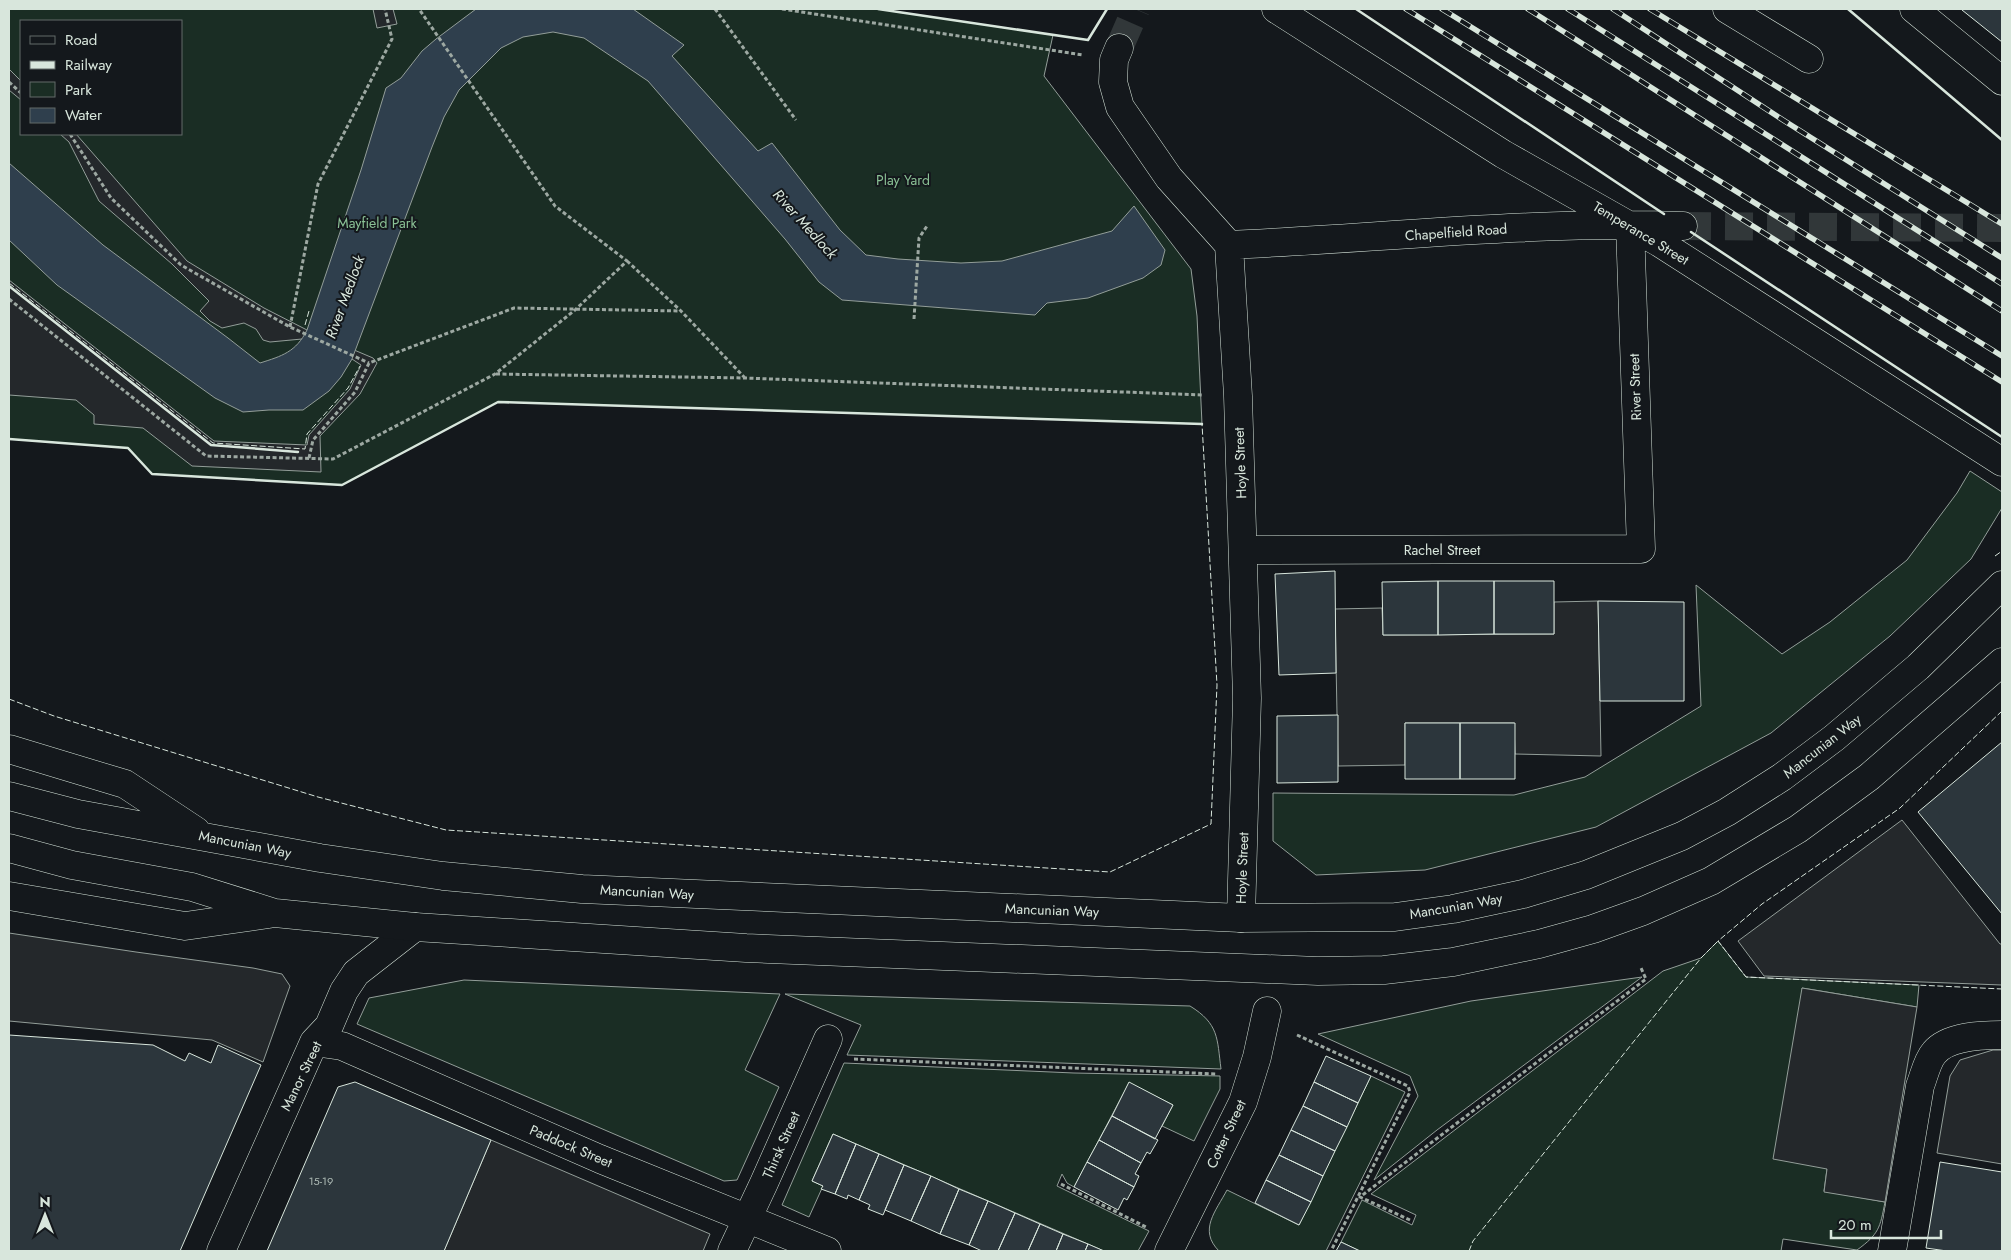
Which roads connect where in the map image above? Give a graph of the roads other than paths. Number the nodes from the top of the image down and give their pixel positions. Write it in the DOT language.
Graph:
graph roads {
  1 [pos="1276,9"];
  2 [pos="1727,9"];
  3 [pos="1914,9"];
  4 [pos="1116,54"];
  5 [pos="1809,59"];
  6 [pos="2000,77"];
  7 [pos="1630,225"];
  8 [pos="1683,226"];
  9 [pos="1229,245"];
  10 [pos="2002,462"];
  11 [pos="1641,549"];
  12 [pos="1243,550"];
  13 [pos="2002,585"];
  14 [pos="2002,662"];
  15 [pos="9,749"];
  16 [pos="9,796"];
  17 [pos="206,837"];
  18 [pos="9,848"];
  19 [pos="9,896"];
  20 [pos="275,913"];
  21 [pos="1241,918"];
  22 [pos="415,927"];
  23 [pos="1266,1011"];
  24 [pos="2002,1035"];
  25 [pos="828,1038"];
  26 [pos="314,1042"];
  27 [pos="746,1219"];
  28 [pos="1162,1241"];
  29 [pos="221,1251"];
  30 [pos="732,1251"];
  31 [pos="827,1251"];
  32 [pos="1892,1251"];
  1 -- 7 [label="main road, Temperance Street"];
  2 -- 5 [label="main road"];
  3 -- 6 [label="main road"];
  4 -- 9 [label="main road"];
  7 -- 8 [label="main road, Chapelfield Road"];
  7 -- 9 [label="main road, Chapelfield Road"];
  7 -- 10 [label="main road, Temperance Street"];
  7 -- 11 [label="main road, River Street"];
  9 -- 12 [label="main road, Hoyle Street"];
  11 -- 12 [label="main road, Rachel Street"];
  12 -- 21 [label="main road, Hoyle Street"];
  13 -- 21 [label="main road, Mancunian Way"];
  14 -- 22 [label="main road"];
  15 -- 17 [label="main road"];
  16 -- 17 [label="main road, Mancunian Way"];
  17 -- 21 [label="main road, Mancunian Way"];
  18 -- 20 [label="main road"];
  19 -- 20 [label="main road"];
  20 -- 22 [label="main road"];
  22 -- 26 [label="main road, Manor Street"];
  23 -- 28 [label="main road, Cotter Street"];
  24 -- 32 [label="main road"];
  25 -- 27 [label="main road, Thirsk Street"];
  26 -- 27 [label="main road, Paddock Street"];
  26 -- 29 [label="main road, Manor Street"];
  27 -- 30 [label="main road, Thirsk Street"];
  27 -- 31 [label="main road, Paddock Street"];
}
